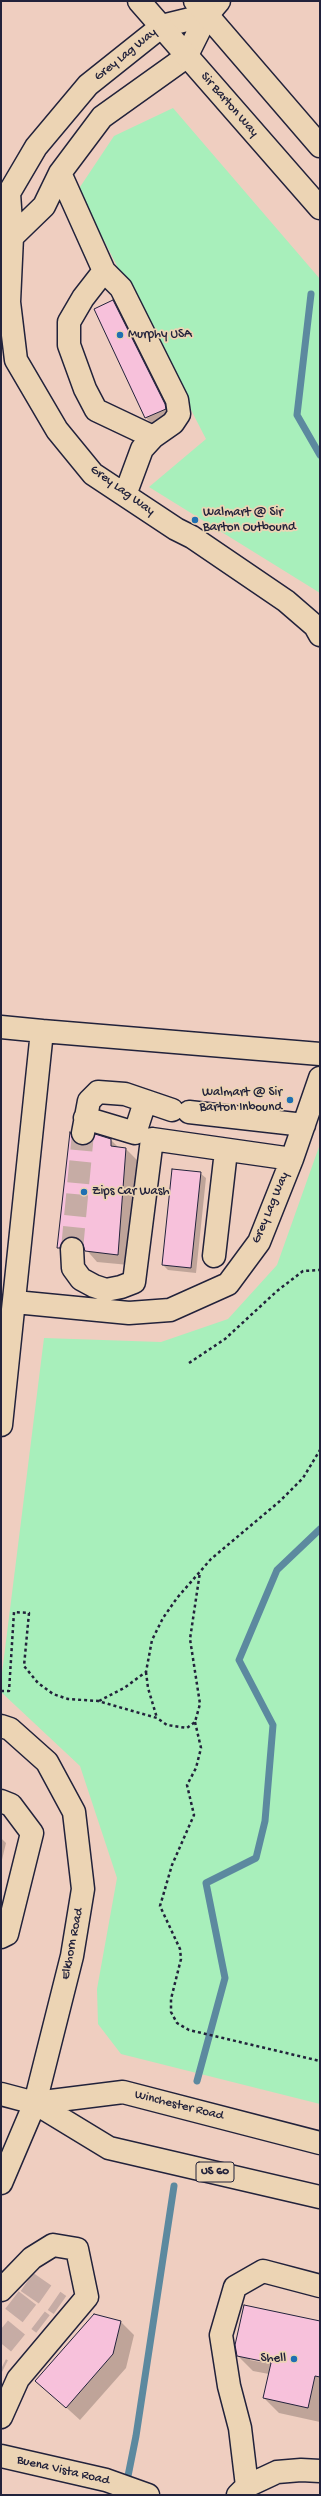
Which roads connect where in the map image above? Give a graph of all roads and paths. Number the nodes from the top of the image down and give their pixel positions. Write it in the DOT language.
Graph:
graph roads {
  1 [pos="140,1"];
  2 [pos="207,6"];
  3 [pos="162,26"];
  4 [pos="186,57"];
  5 [pos="320,146"];
  6 [pos="60,173"];
  7 [pos="320,208"];
  8 [pos="7,237"];
  9 [pos="104,271"];
  10 [pos="153,437"];
  11 [pos="125,495"];
  12 [pos="320,635"];
  13 [pos="1,1027"];
  14 [pos="42,1031"];
  15 [pos="320,1054"];
  16 [pos="320,1078"];
  17 [pos="145,1102"];
  18 [pos="304,1125"];
  19 [pos="144,1136"];
  20 [pos="226,1151"];
  21 [pos="292,1159"];
  22 [pos="72,1250"];
  23 [pos="214,1256"];
  24 [pos="320,1270"];
  25 [pos="15,1302"];
  26 [pos="189,1363"];
  27 [pos="1,1425"];
  28 [pos="320,1450"];
  29 [pos="200,1572"];
  30 [pos="146,1672"];
  31 [pos="1,1691"];
  32 [pos="98,1701"];
  33 [pos="157,1718"];
  34 [pos="195,1722"];
  35 [pos="1,1726"];
  36 [pos="1,1801"];
  37 [pos="1,1937"];
  38 [pos="320,2061"];
  39 [pos="1,2094"];
  40 [pos="35,2103"];
  41 [pos="320,2143"];
  42 [pos="1,2183"];
  43 [pos="320,2197"];
  44 [pos="320,2286"];
  45 [pos="5,2294"];
  46 [pos="1,2417"];
  47 [pos="1,2456"];
  48 [pos="317,2467"];
  49 [pos="243,2490"];
  50 [pos="148,2495"];
  1 -- 3 [label="main road, Sir Barton Way"];
  2 -- 3 [label="main road, Grey Lag Way"];
  2 -- 4 [label="main road"];
  2 -- 5 [label="main road"];
  3 -- 4 [label="main road, Sir Barton Way"];
  3 -- 8 [label="main road, Grey Lag Way"];
  4 -- 6 [label="main road"];
  4 -- 7 [label="main road, Sir Barton Way"];
  6 -- 8 [label="main road"];
  6 -- 9 [label="main road"];
  8 -- 11 [label="main road, Grey Lag Way"];
  9 -- 10 [label="main road"];
  9 -- 10 [label="main road"];
  10 -- 11 [label="main road"];
  11 -- 12 [label="main road, Grey Lag Way"];
  13 -- 14 [label="main road"];
  14 -- 15 [label="main road"];
  14 -- 25 [label="main road"];
  16 -- 18 [label="main road, Grey Lag Way"];
  17 -- 18 [label="main road"];
  17 -- 19 [label="main road"];
  17 -- 19 [label="main road"];
  18 -- 21 [label="main road, Grey Lag Way"];
  19 -- 20 [label="main road"];
  19 -- 22 [label="main road"];
  20 -- 21 [label="main road"];
  20 -- 23 [label="main road"];
  21 -- 25 [label="main road, Grey Lag Way"];
  24 -- 26 [label="path"];
  25 -- 27 [label="main road"];
  28 -- 29 [label="path"];
  29 -- 30 [label="path"];
  29 -- 34 [label="path"];
  30 -- 32 [label="path"];
  30 -- 33 [label="path"];
  31 -- 32 [label="path"];
  32 -- 33 [label="path"];
  33 -- 34 [label="path"];
  34 -- 38 [label="path"];
  35 -- 40 [label="main road, Elkhorn Road"];
  36 -- 37 [label="main road"];
  39 -- 40 [label="main road, Winchester Road / US 60"];
  40 -- 41 [label="main road, Winchester Road / US 60"];
  40 -- 42 [label="main road, Elkhorn Road"];
  40 -- 43 [label="main road, Winchester Road / US 60"];
  44 -- 49 [label="main road"];
  45 -- 46 [label="main road"];
  47 -- 50 [label="main road, Buena Vista Road"];
  48 -- 49 [label="main road"];
}
